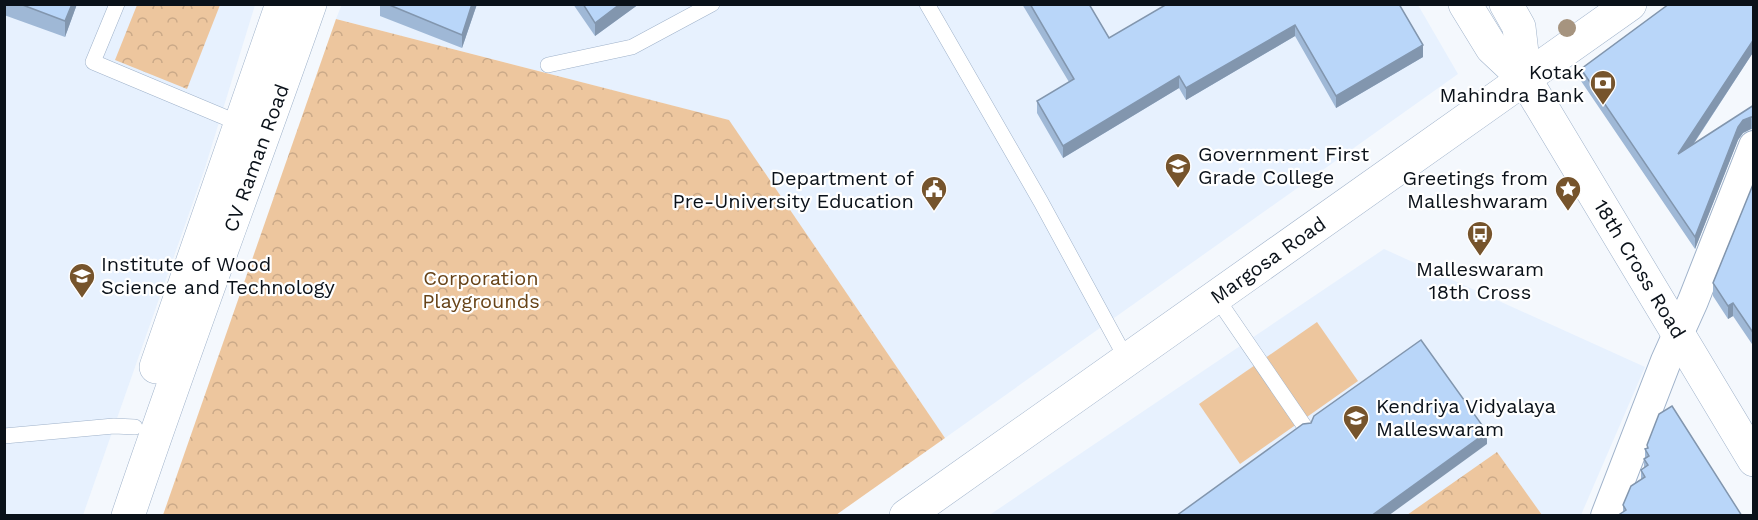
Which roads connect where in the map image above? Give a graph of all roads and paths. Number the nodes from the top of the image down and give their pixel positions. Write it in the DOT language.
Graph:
graph roads {
  1 [pos="117,4"];
  2 [pos="282,4"];
  3 [pos="310,4"];
  4 [pos="712,4"];
  5 [pos="927,4"];
  6 [pos="1465,4"];
  7 [pos="1506,4"];
  8 [pos="1630,4"];
  9 [pos="548,65"];
  10 [pos="1525,79"];
  11 [pos="241,124"];
  12 [pos="1754,146"];
  13 [pos="1216,297"];
  14 [pos="1679,334"];
  15 [pos="1127,360"];
  16 [pos="135,427"];
  17 [pos="1305,427"];
  18 [pos="4,436"];
  19 [pos="1754,460"];
  20 [pos="104,516"];
  21 [pos="128,516"];
  22 [pos="906,516"];
  23 [pos="1606,516"];
  1 -- 11 [label="lane"];
  2 -- 11 [label="main road, CV Raman Road"];
  3 -- 21 [label="main road, CV Raman Road"];
  4 -- 9 [label="lane"];
  5 -- 15 [label="lane"];
  6 -- 10 [label="main road, 18th Cross Road"];
  7 -- 10 [label="main road, 18th Cross Road"];
  8 -- 10 [label="main road, Margosa Road"];
  10 -- 13 [label="main road, Margosa Road"];
  10 -- 14 [label="main road, 18th Cross Road"];
  11 -- 16 [label="main road, CV Raman Road"];
  12 -- 14 [label="street"];
  13 -- 15 [label="main road, Margosa Road"];
  13 -- 17 [label="lane"];
  14 -- 19 [label="main road, 18th Cross Road"];
  14 -- 23 [label="street"];
  15 -- 22 [label="main road, Margosa Road"];
  16 -- 18 [label="lane"];
  16 -- 20 [label="main road, CV Raman Road"];
}
